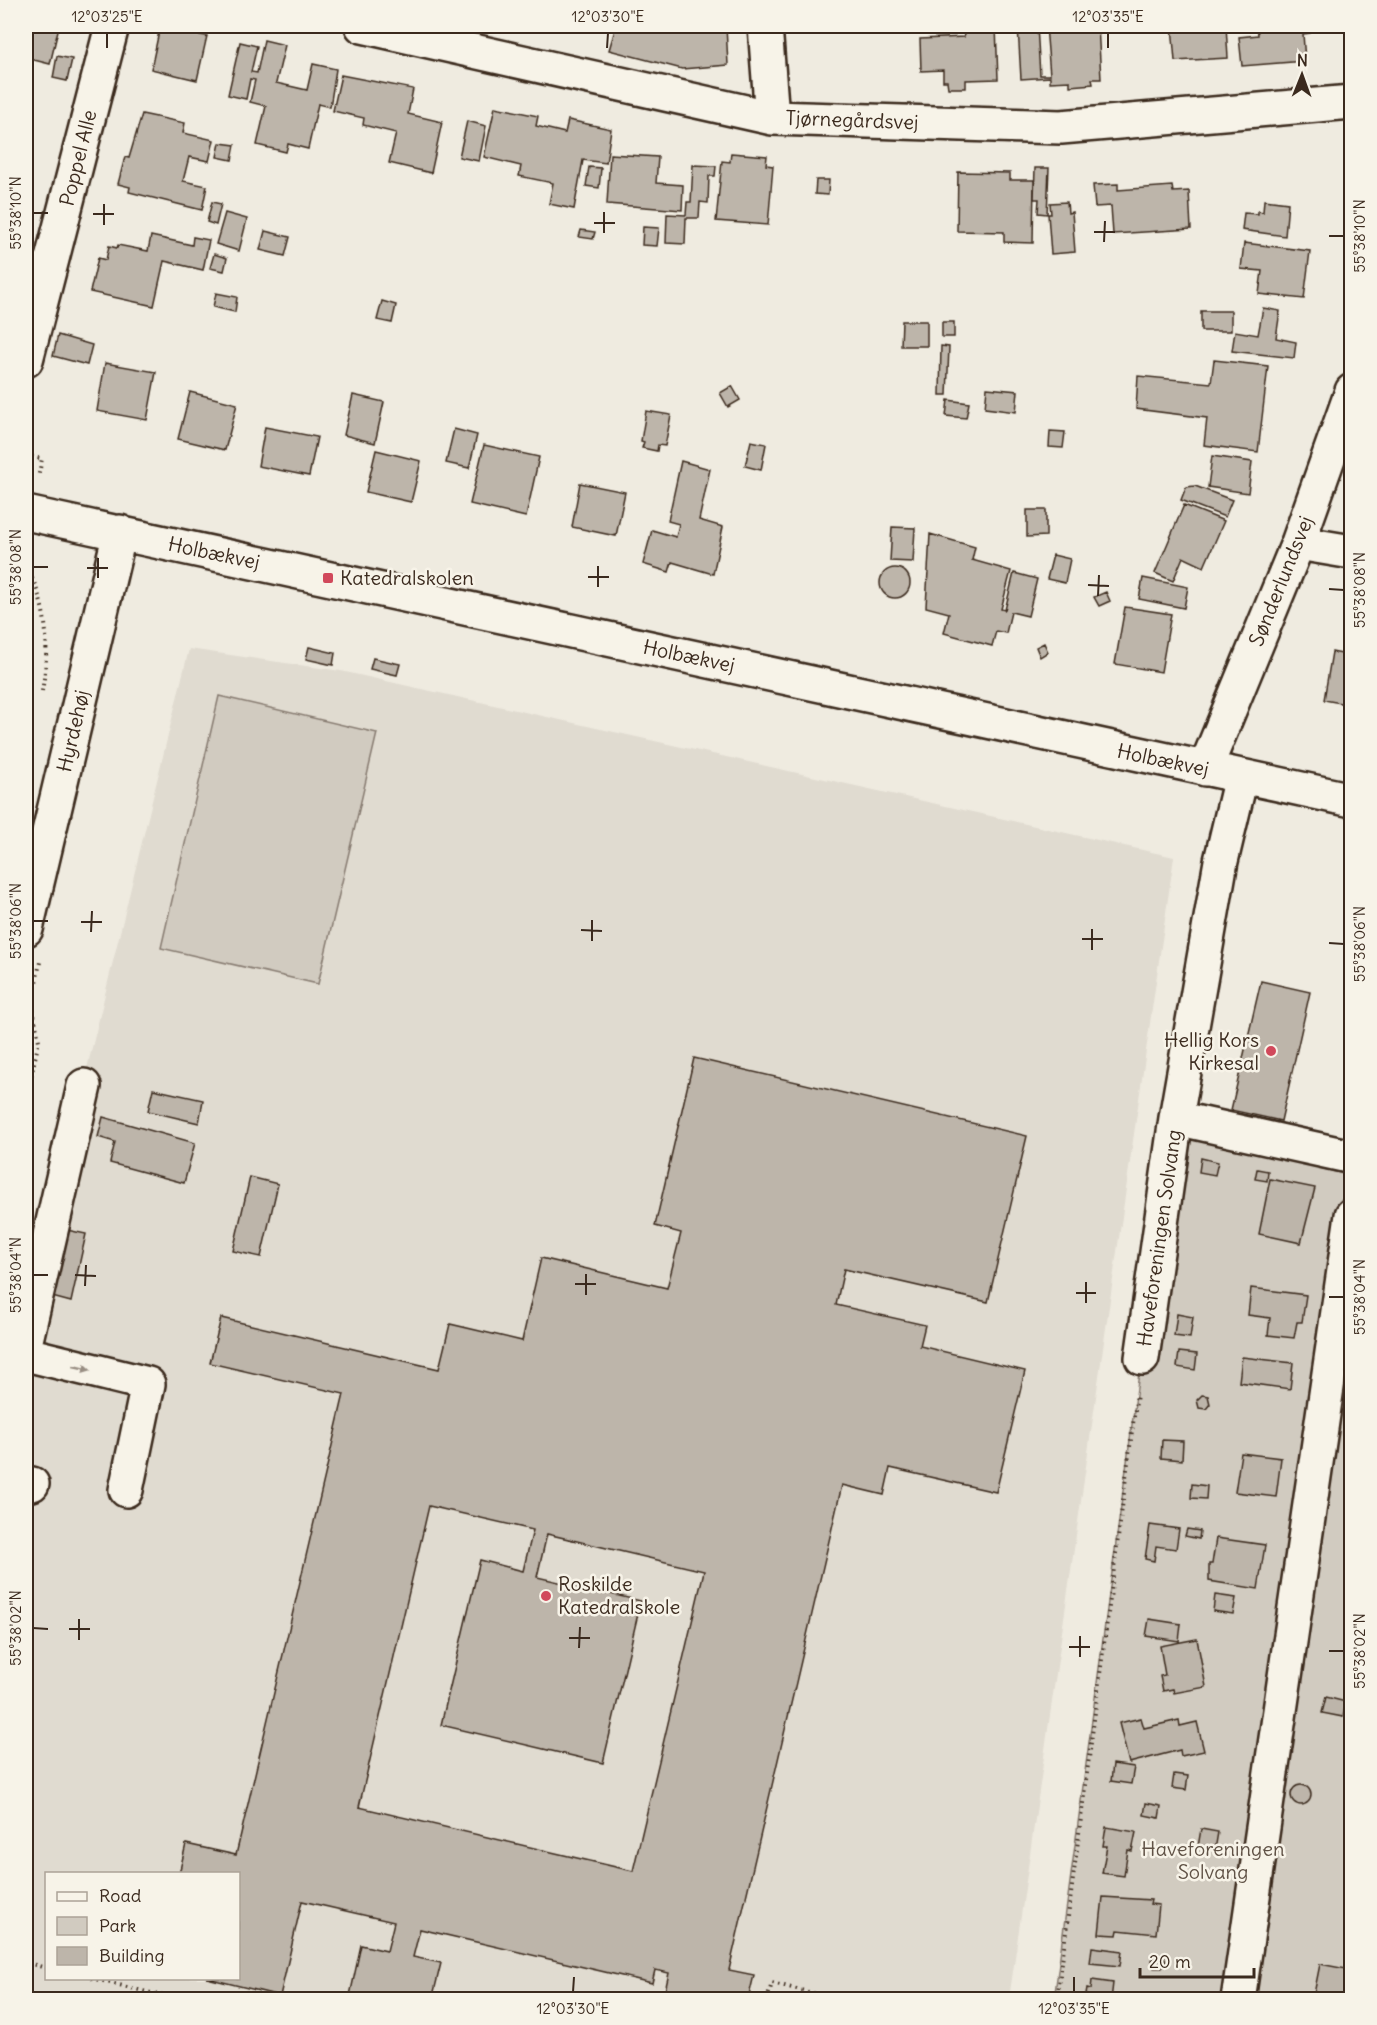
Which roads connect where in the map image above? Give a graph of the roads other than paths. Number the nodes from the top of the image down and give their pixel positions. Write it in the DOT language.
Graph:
graph roads {
  1 [pos="112,26"];
  2 [pos="362,26"];
  3 [pos="765,26"];
  4 [pos="1352,102"];
  5 [pos="772,118"];
  6 [pos="26,360"];
  7 [pos="1352,392"];
  8 [pos="26,513"];
  9 [pos="120,532"];
  10 [pos="1298,543"];
  11 [pos="1352,552"];
  12 [pos="1205,769"];
  13 [pos="1241,777"];
  14 [pos="1352,800"];
  15 [pos="26,929"];
  16 [pos="84,1086"];
  17 [pos="1176,1118"];
  18 [pos="1352,1157"];
  19 [pos="1352,1215"];
  20 [pos="26,1340"];
  21 [pos="26,1354"];
  22 [pos="1142,1358"];
  23 [pos="126,1490"];
  24 [pos="1238,2000"];
  1 -- 6 [label="street, Poppel Alle"];
  2 -- 5 [label="street, Tjørnegårdsvej"];
  3 -- 5 [label="street"];
  4 -- 5 [label="street, Tjørnegårdsvej"];
  7 -- 10 [label="street, Sønderlundsvej"];
  8 -- 9 [label="street, Holbækvej"];
  9 -- 12 [label="street, Holbækvej"];
  9 -- 15 [label="street, Hyrdehøj"];
  10 -- 11 [label="street"];
  10 -- 12 [label="street, Sønderlundsvej"];
  12 -- 13 [label="street, Holbækvej"];
  13 -- 14 [label="street, Holbækvej"];
  13 -- 17 [label="street"];
  16 -- 20 [label="street"];
  17 -- 18 [label="street, Haveforeningen Solvang"];
  17 -- 22 [label="street, Haveforeningen Solvang"];
  19 -- 24 [label="street"];
  21 -- 23 [label="street, one-way"];
}
